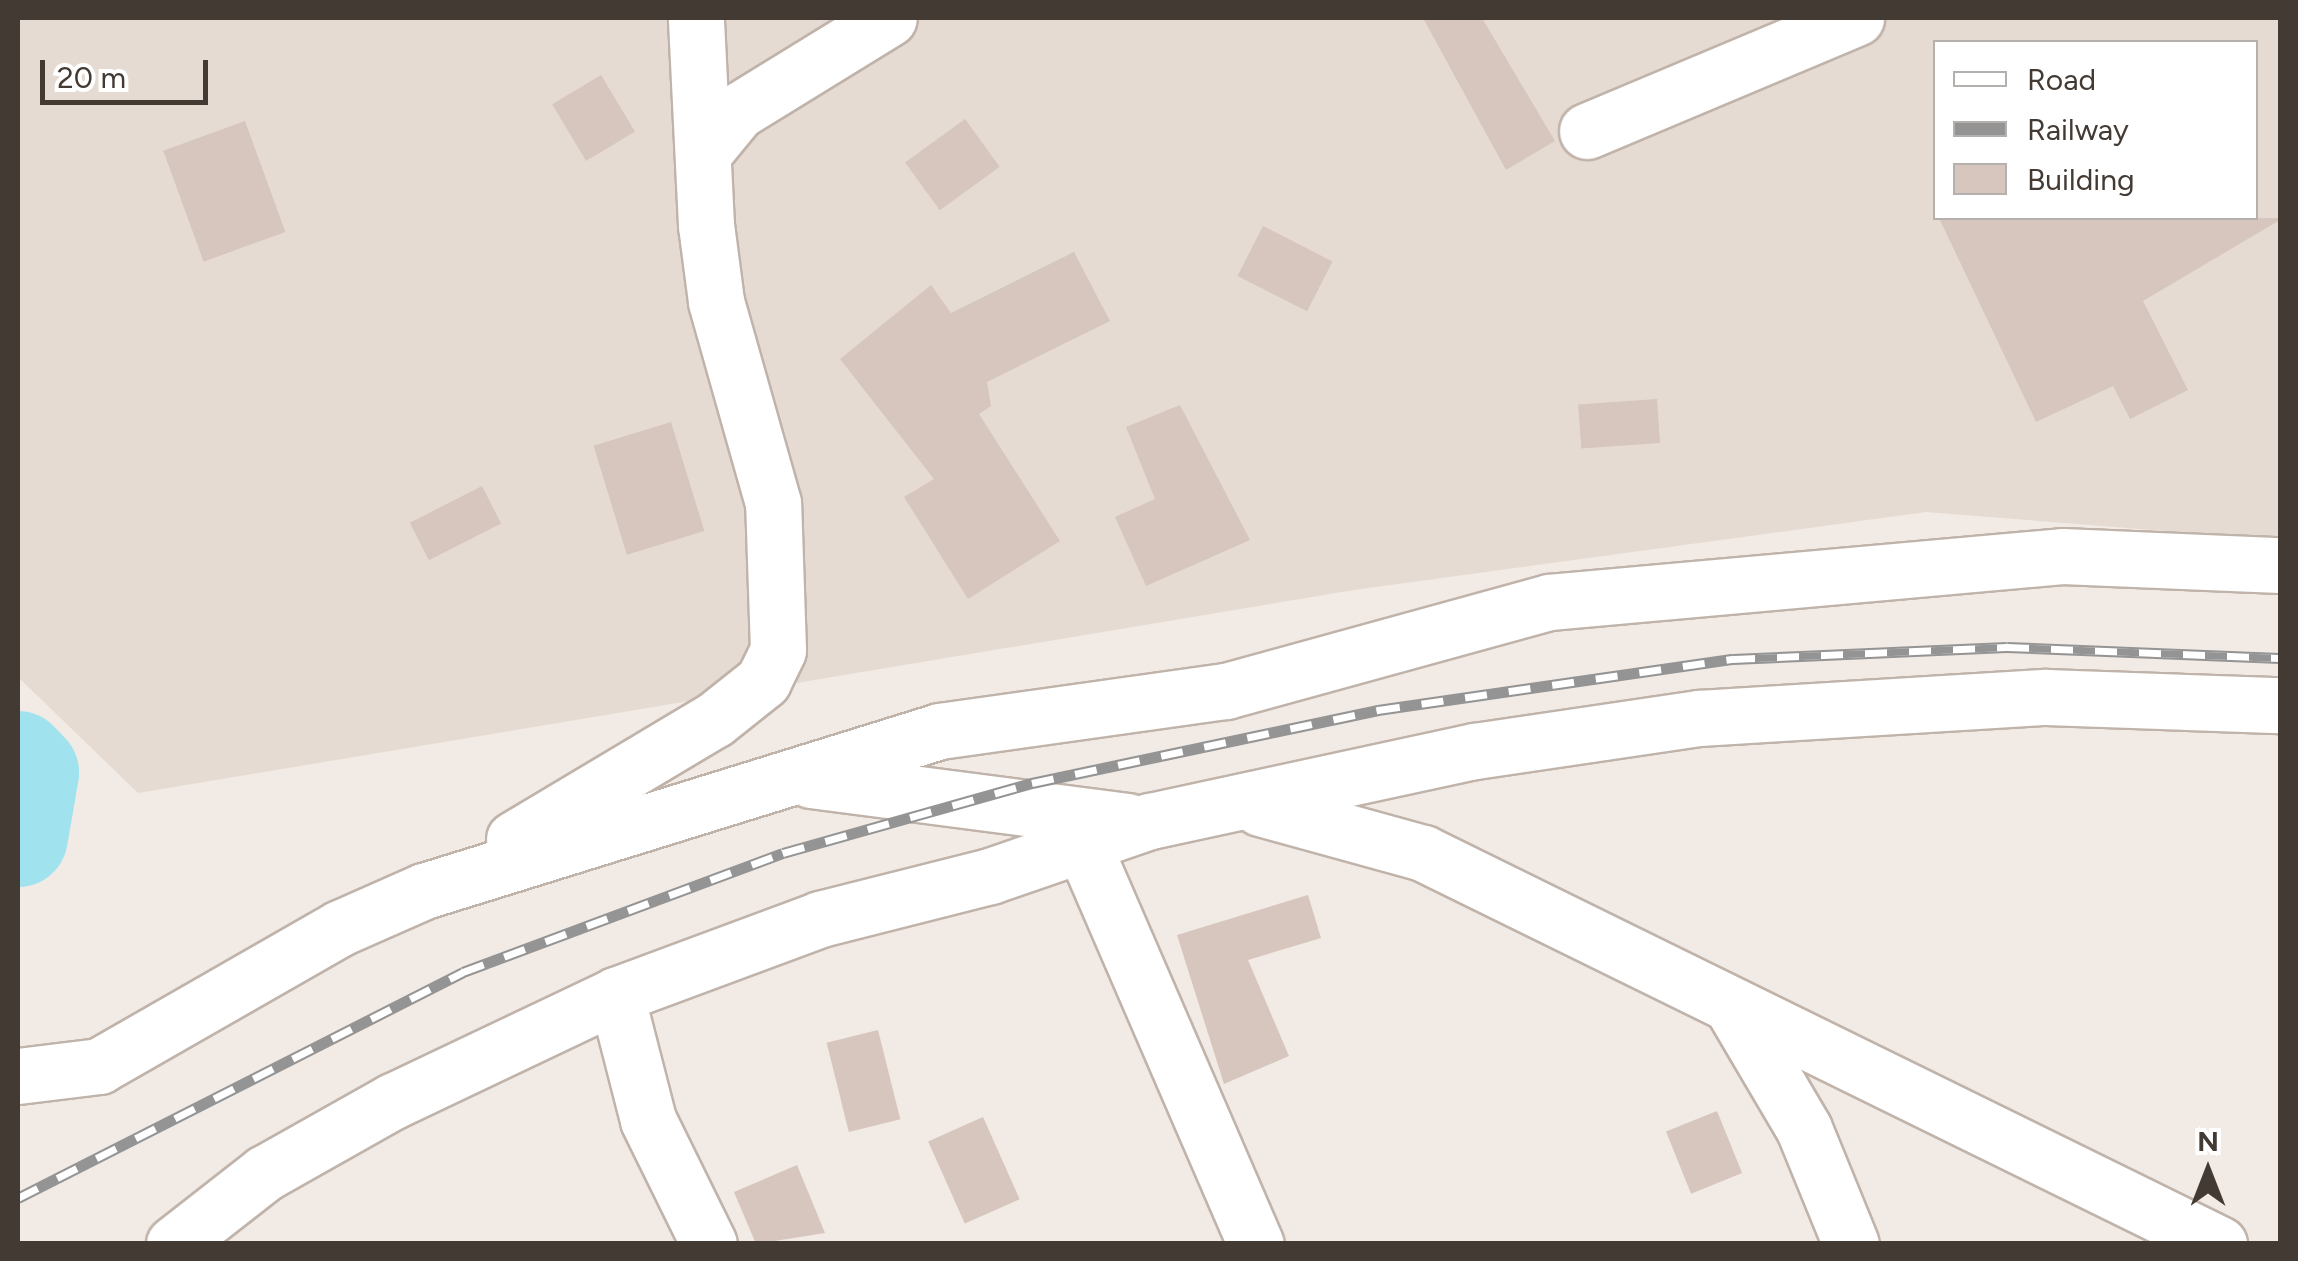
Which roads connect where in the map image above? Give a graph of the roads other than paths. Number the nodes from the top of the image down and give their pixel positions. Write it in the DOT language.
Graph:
graph roads {
  1 [pos="696,18"];
  2 [pos="890,18"];
  3 [pos="1841,20"];
  4 [pos="1586,130"];
  5 [pos="705,151"];
  6 [pos="2280,565"];
  7 [pos="2280,706"];
  8 [pos="786,778"];
  9 [pos="1231,803"];
  10 [pos="1150,821"];
  11 [pos="1083,845"];
  12 [pos="424,891"];
  13 [pos="616,995"];
  14 [pos="1731,1005"];
  15 [pos="99,1066"];
  16 [pos="18,1076"];
  17 [pos="18,1108"];
  18 [pos="174,1244"];
  19 [pos="709,1244"];
  20 [pos="1256,1244"];
  21 [pos="1851,1244"];
  22 [pos="2219,1244"];
  1 -- 5 [label="street"];
  2 -- 5 [label="street"];
  3 -- 4 [label="street"];
  5 -- 12 [label="street"];
  6 -- 8 [label="street"];
  7 -- 9 [label="street"];
  8 -- 10 [label="street"];
  8 -- 12 [label="street"];
  9 -- 10 [label="street"];
  9 -- 14 [label="street"];
  10 -- 11 [label="street"];
  11 -- 13 [label="street"];
  11 -- 20 [label="street"];
  12 -- 15 [label="street"];
  13 -- 18 [label="street"];
  13 -- 19 [label="street"];
  14 -- 21 [label="street"];
  14 -- 22 [label="street"];
  15 -- 16 [label="street"];
  15 -- 17 [label="street"];
}
